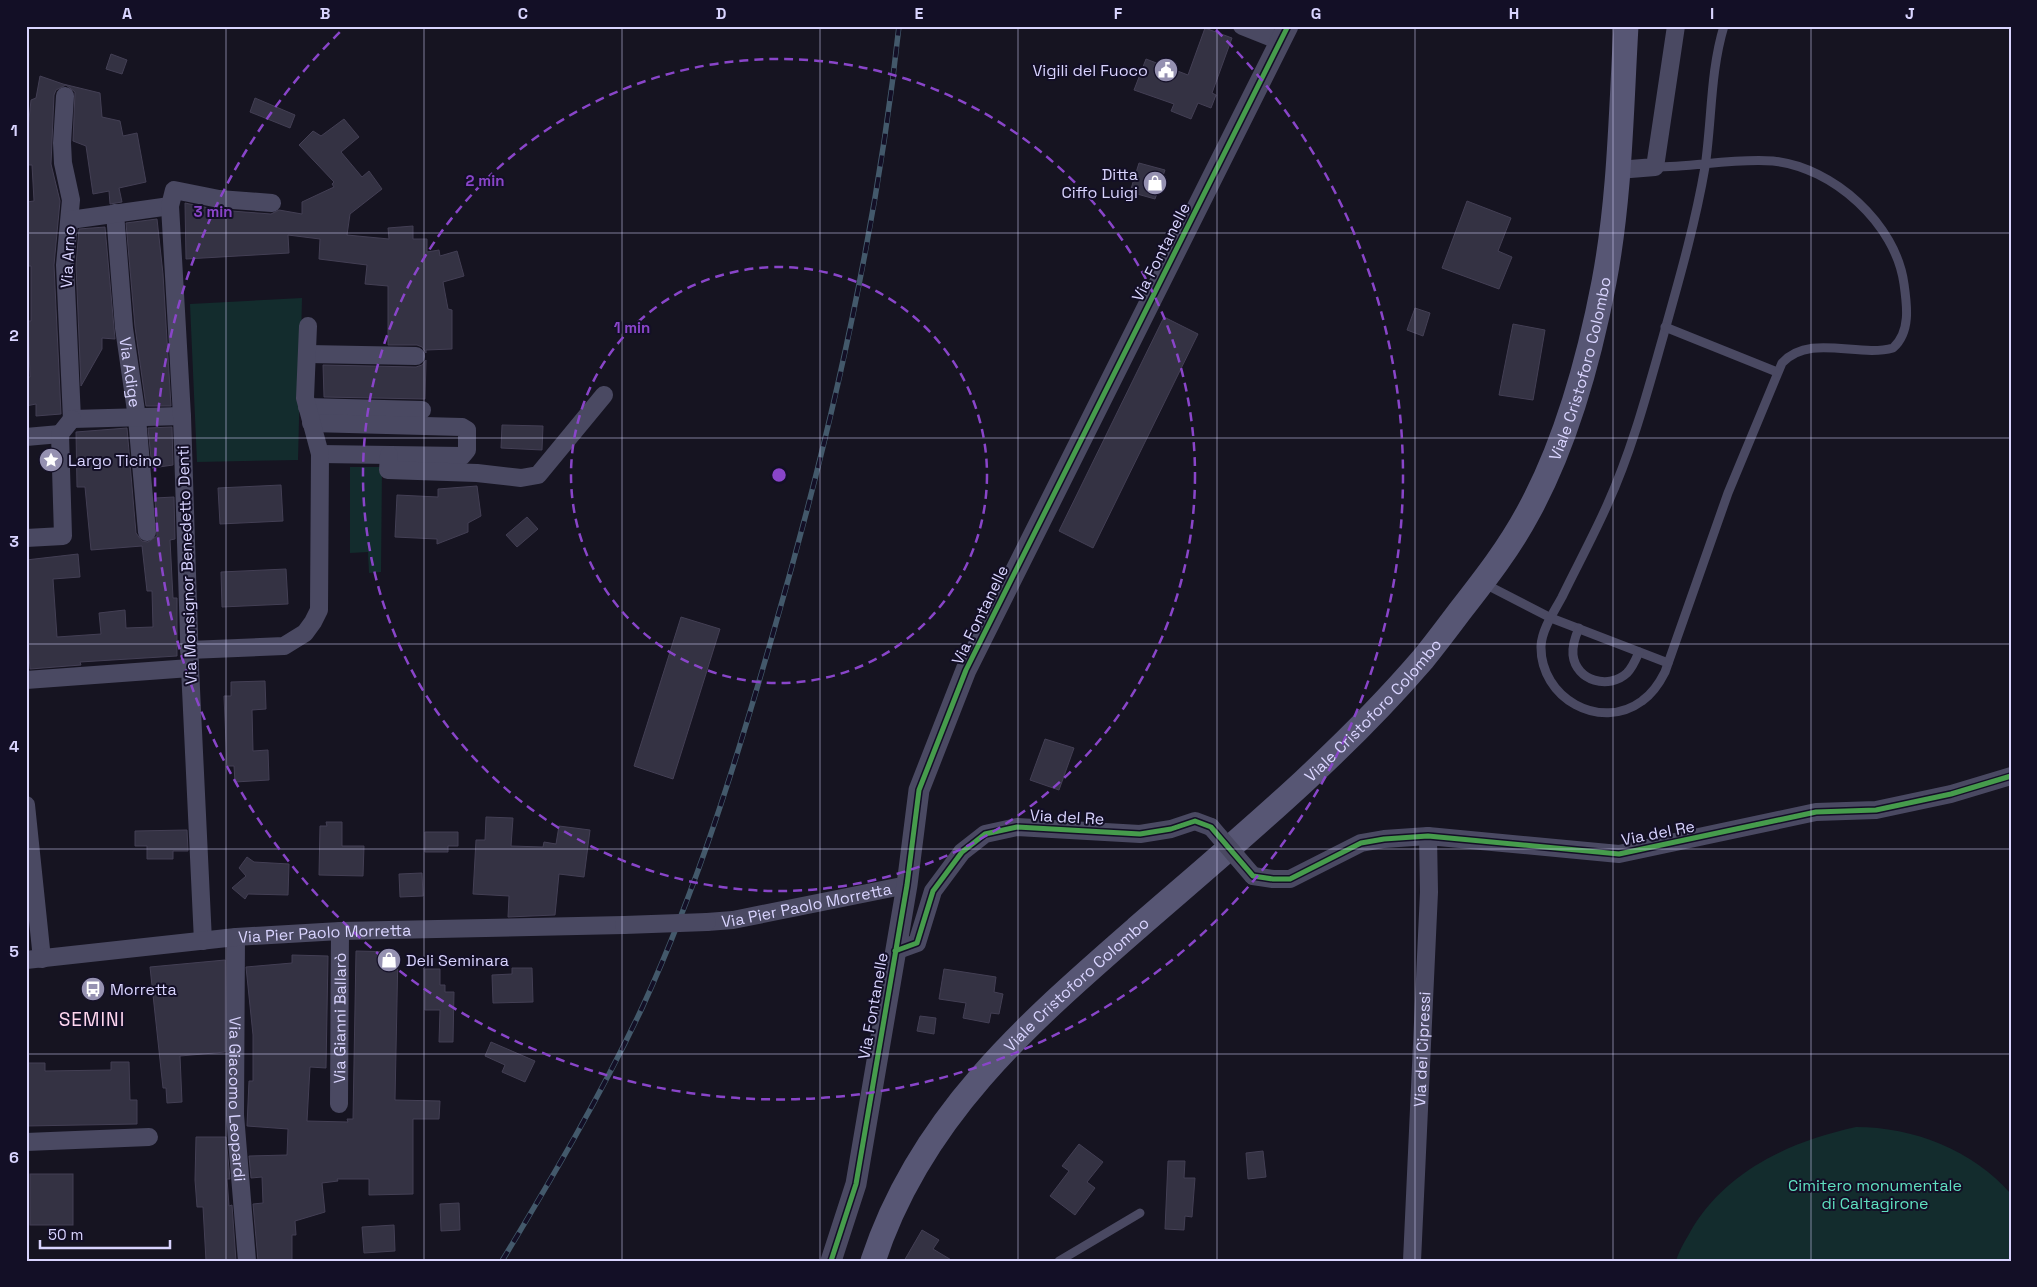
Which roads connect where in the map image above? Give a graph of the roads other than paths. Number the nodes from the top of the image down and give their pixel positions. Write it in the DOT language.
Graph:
graph roads {
  1 [pos="1242,26"];
  2 [pos="1626,26"];
  3 [pos="1676,26"];
  4 [pos="1724,26"];
  5 [pos="1284,34"];
  6 [pos="65,96"];
  7 [pos="1705,165"];
  8 [pos="1655,167"];
  9 [pos="1618,170"];
  10 [pos="172,198"];
  11 [pos="272,203"];
  12 [pos="115,213"];
  13 [pos="70,220"];
  14 [pos="308,326"];
  15 [pos="1665,328"];
  16 [pos="308,354"];
  17 [pos="416,356"];
  18 [pos="1777,372"];
  19 [pos="604,395"];
  20 [pos="422,410"];
  21 [pos="309,415"];
  22 [pos="182,416"];
  23 [pos="136,418"];
  24 [pos="72,420"];
  25 [pos="60,434"];
  26 [pos="26,437"];
  27 [pos="320,454"];
  28 [pos="388,455"];
  29 [pos="146,532"];
  30 [pos="26,538"];
  31 [pos="1482,582"];
  32 [pos="1552,618"];
  33 [pos="1579,628"];
  34 [pos="189,650"];
  35 [pos="1639,652"];
  36 [pos="1668,663"];
  37 [pos="190,668"];
  38 [pos="26,680"];
  39 [pos="2011,776"];
  40 [pos="26,805"];
  41 [pos="1428,836"];
  42 [pos="906,885"];
  43 [pos="340,931"];
  44 [pos="236,938"];
  45 [pos="203,941"];
  46 [pos="896,951"];
  47 [pos="34,960"];
  48 [pos="340,1104"];
  49 [pos="149,1137"];
  50 [pos="26,1142"];
  51 [pos="1140,1213"];
  52 [pos="247,1261"];
  53 [pos="831,1261"];
  54 [pos="873,1261"];
  55 [pos="1059,1261"];
  56 [pos="1412,1261"];
  1 -- 5 [label="street"];
  2 -- 9 [label="main road, Viale Cristoforo Colombo"];
  3 -- 8 [label="street"];
  4 -- 7 [label="lane"];
  5 -- 42 [label="street, Via Fontanelle"];
  6 -- 13 [label="street, Via Arno"];
  7 -- 8 [label="lane"];
  7 -- 15 [label="lane"];
  7 -- 18 [label="lane"];
  8 -- 9 [label="street"];
  9 -- 31 [label="main road, Viale Cristoforo Colombo"];
  10 -- 11 [label="street"];
  10 -- 12 [label="street"];
  10 -- 22 [label="street, Via Monsignor Benedetto Denti"];
  12 -- 13 [label="street"];
  12 -- 23 [label="street, Via Adige"];
  13 -- 24 [label="street, Via Arno"];
  14 -- 16 [label="street"];
  15 -- 18 [label="lane"];
  15 -- 32 [label="lane"];
  16 -- 17 [label="street"];
  16 -- 21 [label="street"];
  18 -- 36 [label="lane"];
  19 -- 28 [label="street"];
  20 -- 21 [label="street"];
  21 -- 27 [label="street"];
  21 -- 28 [label="street"];
  22 -- 23 [label="street"];
  22 -- 34 [label="street, Via Monsignor Benedetto Denti"];
  23 -- 24 [label="street"];
  23 -- 29 [label="street, Via Adige"];
  24 -- 25 [label="street"];
  25 -- 26 [label="street"];
  25 -- 30 [label="street"];
  27 -- 28 [label="street"];
  27 -- 34 [label="street"];
  31 -- 32 [label="lane"];
  31 -- 54 [label="main road, Viale Cristoforo Colombo"];
  32 -- 33 [label="lane"];
  32 -- 36 [label="lane"];
  33 -- 35 [label="lane"];
  33 -- 35 [label="lane"];
  34 -- 37 [label="street, Via Monsignor Benedetto Denti"];
  35 -- 36 [label="lane"];
  37 -- 38 [label="street"];
  37 -- 45 [label="street, Via Monsignor Benedetto Denti"];
  39 -- 41 [label="street, Via del Re"];
  40 -- 47 [label="street"];
  41 -- 46 [label="street, Via del Re, bridge"];
  41 -- 56 [label="street, Via dei Cipressi"];
  42 -- 43 [label="street, Via Pier Paolo Morretta, bridge"];
  42 -- 46 [label="street, Via Fontanelle"];
  43 -- 44 [label="street, Via Pier Paolo Morretta"];
  43 -- 48 [label="street, Via Gianni Ballarò"];
  44 -- 45 [label="street, Via Pier Paolo Morretta"];
  44 -- 52 [label="street, Via Giacomo Leopardi"];
  45 -- 47 [label="street, Via Pier Paolo Morretta"];
  46 -- 53 [label="street, Via Fontanelle"];
  49 -- 50 [label="street"];
  51 -- 55 [label="lane"];
}
